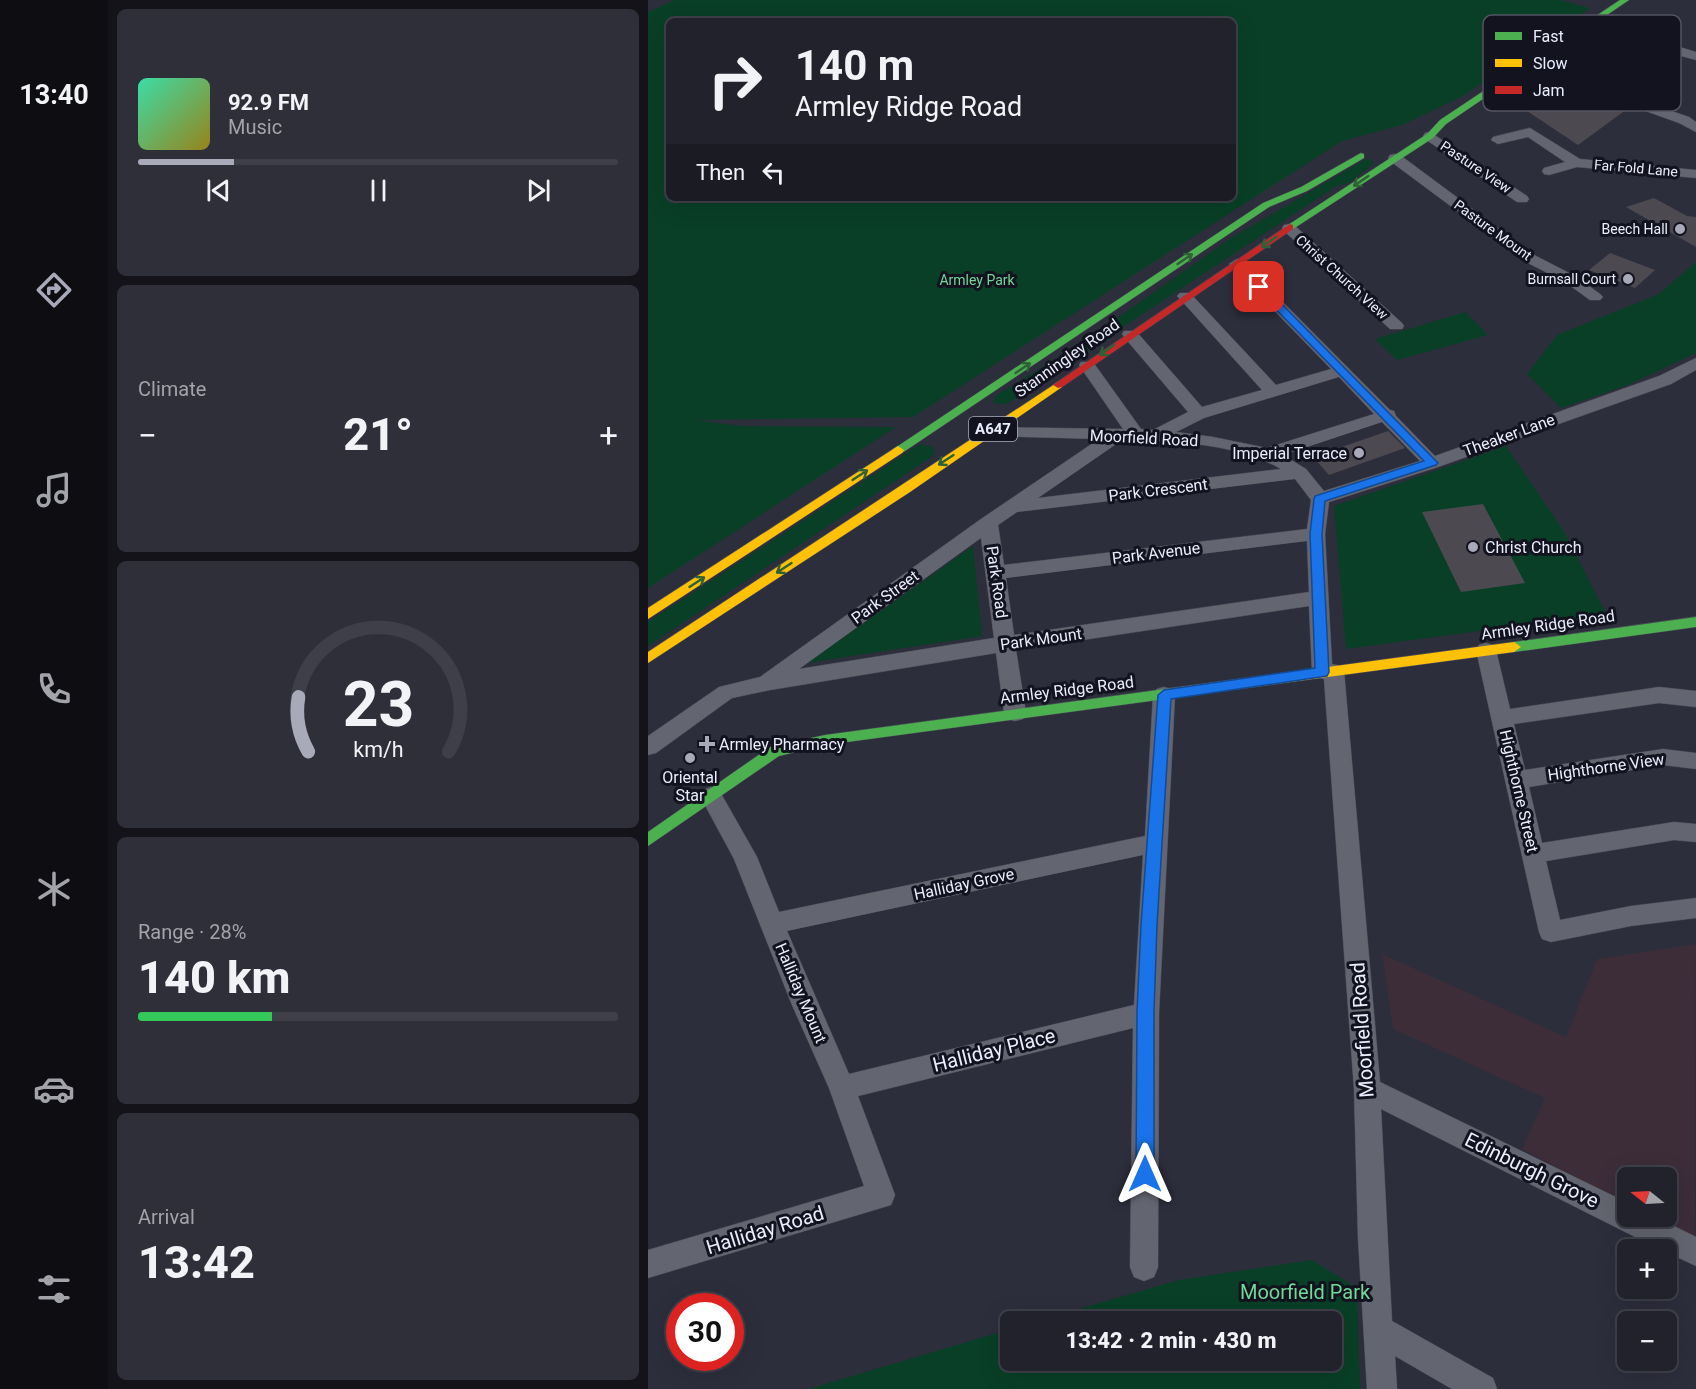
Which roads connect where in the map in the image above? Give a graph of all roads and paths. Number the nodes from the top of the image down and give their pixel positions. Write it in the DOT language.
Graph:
graph roads {
  1 [pos="1625,0"];
  2 [pos="1604,15"];
  3 [pos="1681,52"];
  4 [pos="1696,56"];
  5 [pos="1483,96"];
  6 [pos="1657,111"];
  7 [pos="1443,122"];
  8 [pos="1696,128"];
  9 [pos="1407,134"];
  10 [pos="1430,136"];
  11 [pos="1498,140"];
  12 [pos="1375,145"];
  13 [pos="1395,158"];
  14 [pos="1576,163"];
  15 [pos="1549,171"];
  16 [pos="1696,174"];
  17 [pos="1522,199"];
  18 [pos="1289,228"];
  19 [pos="1237,264"];
  20 [pos="1185,296"];
  21 [pos="1595,297"];
  22 [pos="1396,326"];
  23 [pos="1130,334"];
  24 [pos="1696,363"];
  25 [pos="1087,365"];
  26 [pos="1342,371"];
  27 [pos="1274,393"];
  28 [pos="964,407"];
  29 [pos="1198,414"];
  30 [pos="1388,415"];
  31 [pos="937,425"];
  32 [pos="996,427"];
  33 [pos="1117,435"];
  34 [pos="1136,435"];
  35 [pos="1156,435"];
  36 [pos="972,444"];
  37 [pos="1268,454"];
  38 [pos="1432,463"];
  39 [pos="1300,473"];
  40 [pos="1320,499"];
  41 [pos="1015,506"];
  42 [pos="988,523"];
  43 [pos="1316,534"];
  44 [pos="995,573"];
  45 [pos="1317,598"];
  46 [pos="648,614"];
  47 [pos="1696,622"];
  48 [pos="1005,644"];
  49 [pos="1486,650"];
  50 [pos="648,658"];
  51 [pos="1328,672"];
  52 [pos="766,683"];
  53 [pos="1164,695"];
  54 [pos="1696,699"];
  55 [pos="1015,713"];
  56 [pos="1502,718"];
  57 [pos="648,747"];
  58 [pos="1696,761"];
  59 [pos="1516,780"];
  60 [pos="711,796"];
  61 [pos="1685,832"];
  62 [pos="648,840"];
  63 [pos="1155,843"];
  64 [pos="1534,854"];
  65 [pos="1696,908"];
  66 [pos="772,924"];
  67 [pos="1146,1012"];
  68 [pos="842,1088"];
  69 [pos="1367,1089"];
  70 [pos="881,1195"];
  71 [pos="1696,1252"];
  72 [pos="648,1264"];
  73 [pos="1144,1267"];
  74 [pos="1377,1329"];
  75 [pos="1382,1389"];
  76 [pos="1482,1389"];
  1 -- 2 [label="main road, Stanningley Road / A647"];
  3 -- 4 [label="street"];
  5 -- 7 [label="main road, Stanningley Road / A647"];
  6 -- 8 [label="street"];
  7 -- 9 [label="main road, Stanningley Road / A647"];
  7 -- 10 [label="main road, Stanningley Road / A647"];
  10 -- 13 [label="main road, Stanningley Road / A647"];
  10 -- 17 [label="street, Pasture View"];
  11 -- 14 [label="street, Far Fold Lane"];
  28 -- 12 [label="main road, Stanningley Road / A647, one-way"];
  13 -- 18 [label="main road, Stanningley Road / A647, one-way"];
  13 -- 21 [label="street, Pasture Mount"];
  14 -- 15 [label="street, Far Fold Lane"];
  14 -- 16 [label="street, Far Fold Lane"];
  18 -- 19 [label="main road, Stanningley Road / A647, one-way"];
  18 -- 22 [label="street, Christ Church View"];
  19 -- 20 [label="main road, Stanningley Road / A647"];
  19 -- 26 [label="street"];
  20 -- 23 [label="main road, Stanningley Road / A647"];
  20 -- 27 [label="street"];
  23 -- 25 [label="main road, Stanningley Road / A647, one-way"];
  23 -- 29 [label="street"];
  24 -- 38 [label="street, Theaker Lane"];
  25 -- 32 [label="main road, Stanningley Road / A647"];
  25 -- 34 [label="street"];
  26 -- 27 [label="street"];
  26 -- 30 [label="street"];
  27 -- 29 [label="street"];
  28 -- 31 [label="main road, Stanningley Road / A647"];
  28 -- 32 [label="main road"];
  29 -- 35 [label="street"];
  30 -- 37 [label="street"];
  30 -- 38 [label="street"];
  31 -- 36 [label="main road"];
  46 -- 31 [label="main road, Stanningley Road / A647, one-way"];
  32 -- 33 [label="street, Moorfield Road"];
  32 -- 36 [label="main road, Stanningley Road / A647"];
  33 -- 34 [label="street, Moorfield Road"];
  33 -- 41 [label="street, Park Street"];
  34 -- 35 [label="street, Moorfield Road"];
  35 -- 37 [label="street, Moorfield Road"];
  36 -- 50 [label="main road, Stanningley Road / A647, one-way"];
  37 -- 39 [label="street, Moorfield Road"];
  38 -- 40 [label="street, Theaker Lane"];
  39 -- 40 [label="street, Moorfield Road"];
  39 -- 41 [label="street, Park Crescent"];
  40 -- 43 [label="street, Moorfield Road"];
  41 -- 42 [label="street, Park Street"];
  42 -- 44 [label="street, Park Road"];
  42 -- 52 [label="street, Park Street"];
  43 -- 44 [label="street, Park Avenue"];
  43 -- 45 [label="street, Moorfield Road"];
  44 -- 48 [label="street, Park Road"];
  45 -- 48 [label="street, Park Mount"];
  45 -- 51 [label="street, Moorfield Road"];
  47 -- 49 [label="main road, Armley Ridge Road"];
  48 -- 52 [label="street, Park Mount"];
  48 -- 55 [label="street, Park Road"];
  49 -- 51 [label="main road, Armley Ridge Road"];
  49 -- 56 [label="street, Highthorne Street"];
  51 -- 53 [label="main road, Armley Ridge Road"];
  51 -- 69 [label="street, Moorfield Road"];
  52 -- 57 [label="street, Park Street"];
  53 -- 55 [label="main road, Armley Ridge Road"];
  53 -- 63 [label="street"];
  54 -- 56 [label="street"];
  55 -- 60 [label="main road, Armley Ridge Road"];
  56 -- 59 [label="street, Highthorne Street"];
  58 -- 59 [label="street, Highthorne View"];
  59 -- 64 [label="street, Highthorne Street"];
  60 -- 62 [label="main road, Armley Ridge Road"];
  60 -- 66 [label="street, Halliday Mount"];
  61 -- 64 [label="street"];
  63 -- 66 [label="street, Halliday Grove"];
  63 -- 67 [label="street"];
  64 -- 65 [label="street, Highthorne Street"];
  66 -- 68 [label="street, Halliday Mount"];
  67 -- 68 [label="street, Halliday Place"];
  67 -- 73 [label="street"];
  68 -- 70 [label="street, Halliday Mount"];
  69 -- 71 [label="street, Edinburgh Grove"];
  69 -- 74 [label="street, Moorfield Road"];
  70 -- 72 [label="street, Halliday Road"];
  74 -- 75 [label="street, Moorfield Road"];
  74 -- 76 [label="street"];
}
